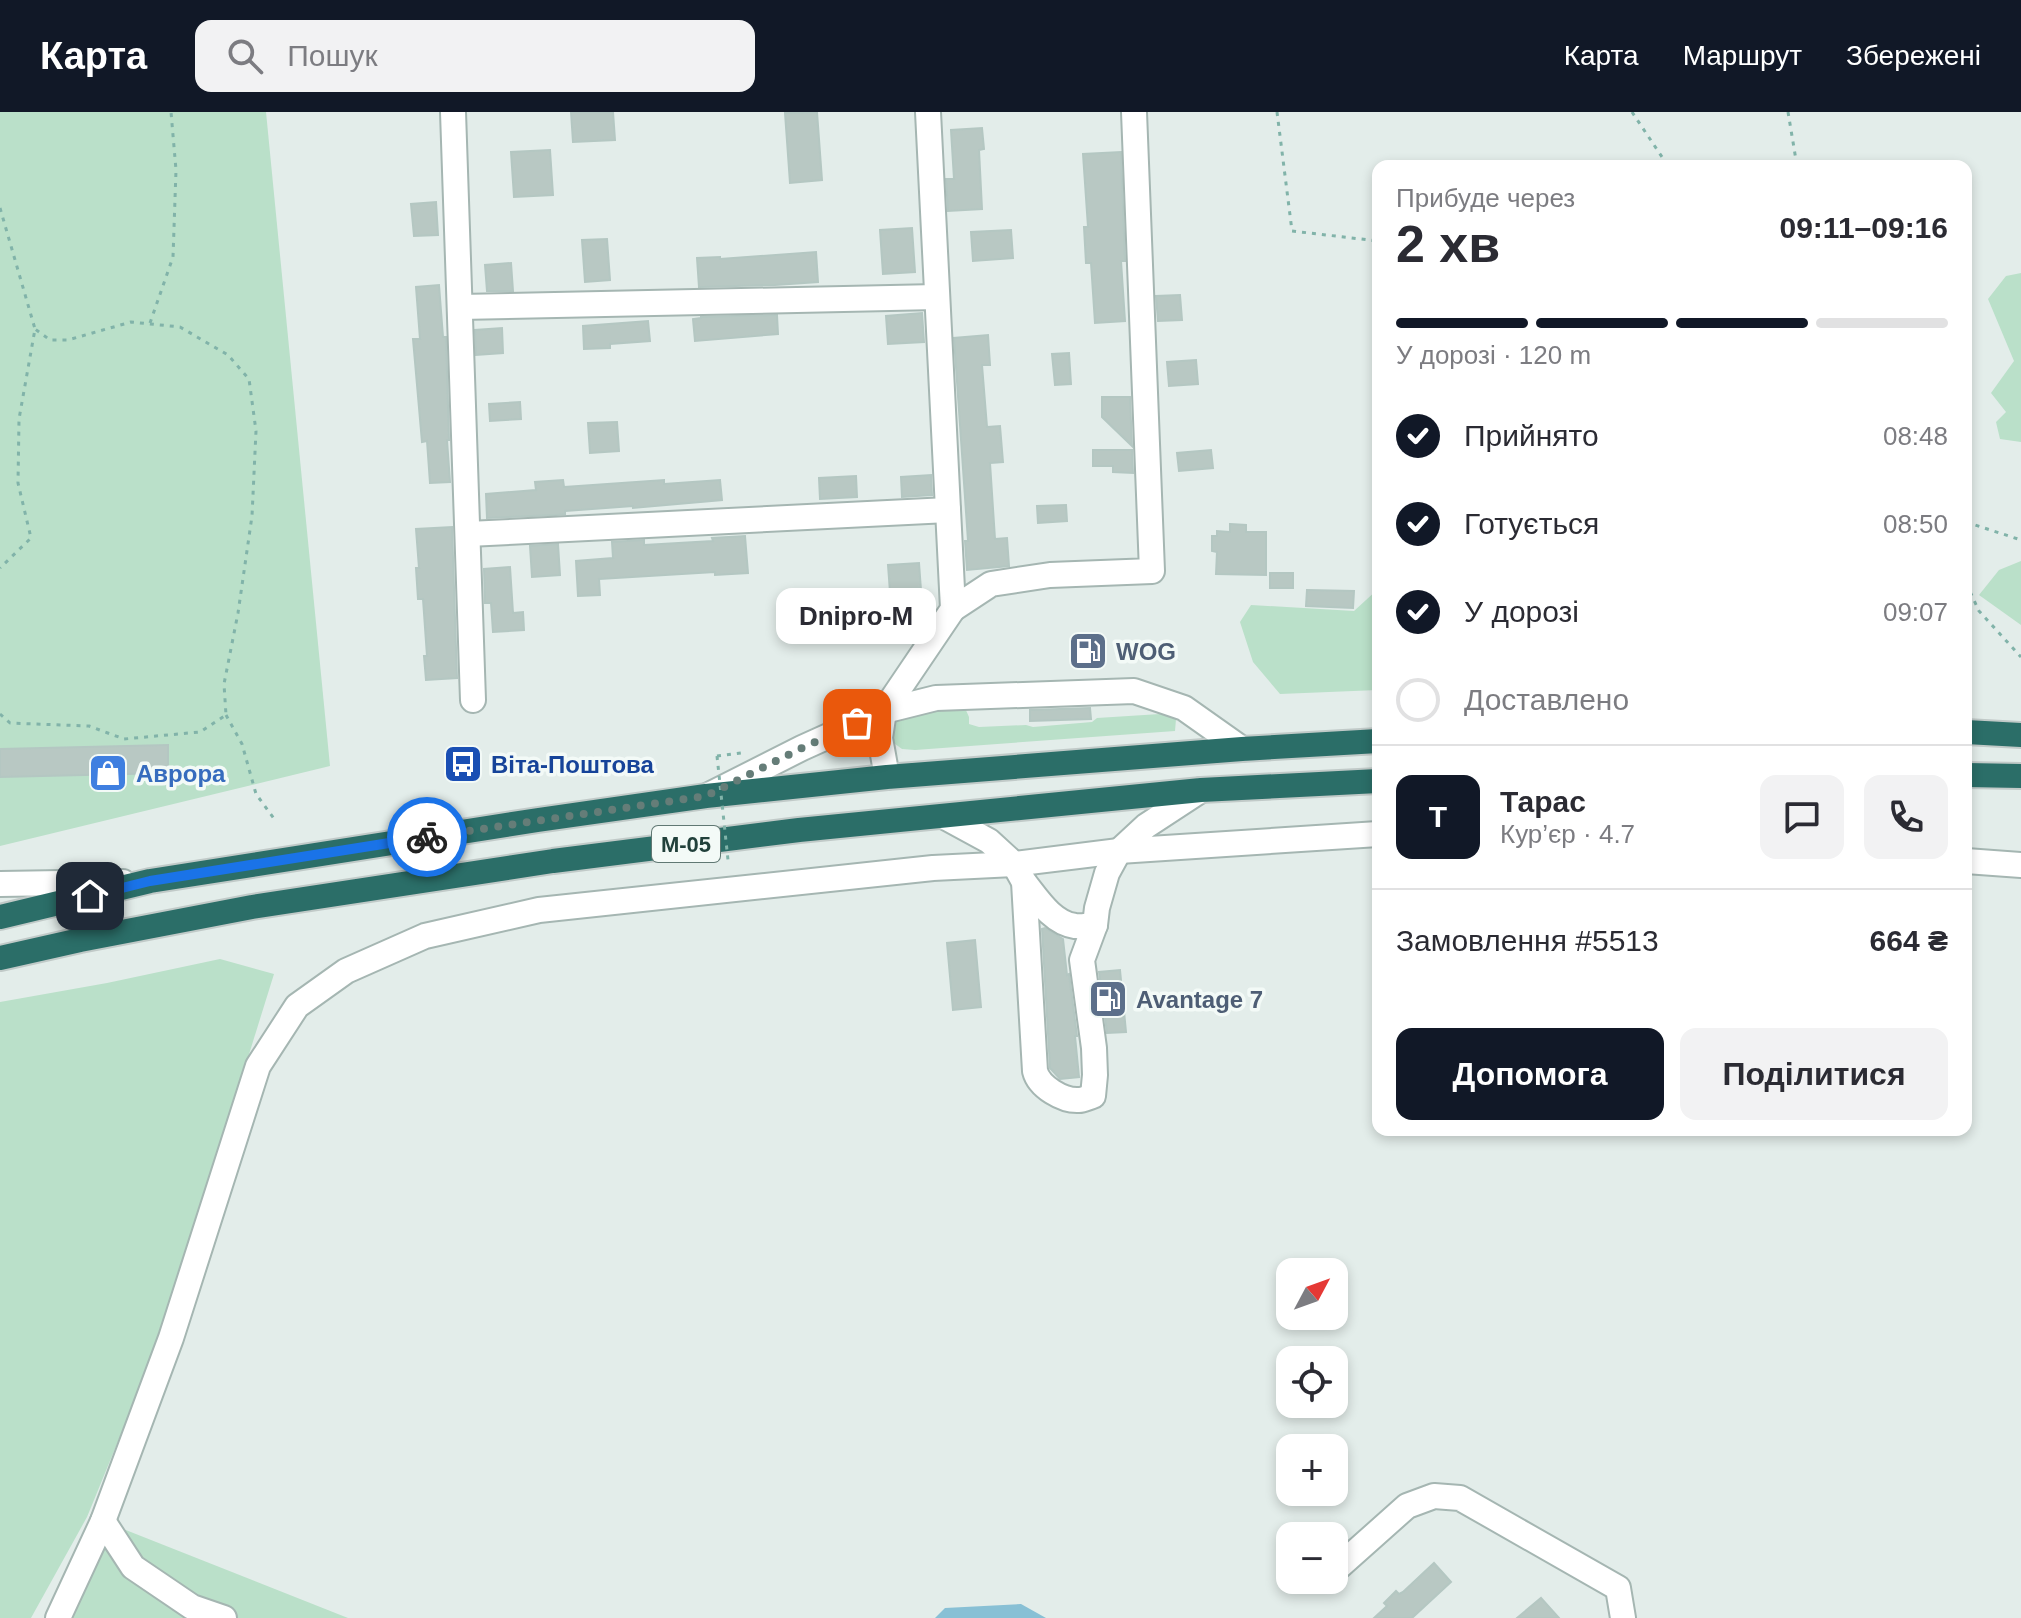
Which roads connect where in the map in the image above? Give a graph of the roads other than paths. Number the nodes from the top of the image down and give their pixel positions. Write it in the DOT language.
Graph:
graph roads {
  1 [pos="453,112"];
  2 [pos="928,112"];
  3 [pos="1134,112"];
  4 [pos="937,297"];
  5 [pos="460,307"];
  6 [pos="948,510"];
  7 [pos="468,534"];
  8 [pos="953,609"];
  9 [pos="473,700"];
  10 [pos="884,711"];
  11 [pos="1972,732"];
  12 [pos="2021,735"];
  13 [pos="1372,741"];
  14 [pos="1242,749"];
  15 [pos="1972,775"];
  16 [pos="2021,776"];
  17 [pos="887,777"];
  18 [pos="1372,781"];
  19 [pos="1201,790"];
  20 [pos="706,796"];
  21 [pos="943,816"];
  22 [pos="1372,834"];
  23 [pos="1119,851"];
  24 [pos="1972,861"];
  25 [pos="2021,865"];
  26 [pos="1019,873"];
  27 [pos="150,881"];
  28 [pos="0,884"];
  29 [pos="0,917"];
  30 [pos="1095,925"];
  31 [pos="0,958"];
  32 [pos="103,1521"];
  33 [pos="1348,1559"];
  34 [pos="58,1618"];
  35 [pos="224,1618"];
  36 [pos="1623,1618"];
  1 -- 5 [label="street"];
  2 -- 4 [label="street"];
  3 -- 8 [label="street"];
  4 -- 5 [label="street"];
  4 -- 6 [label="street"];
  5 -- 7 [label="street"];
  6 -- 7 [label="street"];
  6 -- 8 [label="street"];
  7 -- 9 [label="street"];
  8 -- 10 [label="street"];
  10 -- 14 [label="street"];
  10 -- 17 [label="street"];
  10 -- 20 [label="street"];
  11 -- 12 [label="highway"];
  13 -- 14 [label="highway, М-05"];
  14 -- 17 [label="highway, М-05"];
  15 -- 16 [label="highway"];
  17 -- 20 [label="highway, М-05"];
  18 -- 19 [label="highway, М-05"];
  19 -- 21 [label="highway, М-05"];
  19 -- 23 [label="street"];
  20 -- 27 [label="highway, М-05"];
  21 -- 26 [label="street"];
  21 -- 31 [label="highway, М-05"];
  22 -- 23 [label="street"];
  23 -- 26 [label="street"];
  23 -- 30 [label="street"];
  24 -- 25 [label="street"];
  26 -- 30 [label="street"];
  26 -- 30 [label="street"];
  26 -- 32 [label="street"];
  27 -- 28 [label="street"];
  27 -- 29 [label="highway, М-05"];
  32 -- 34 [label="street"];
  32 -- 35 [label="street"];
  33 -- 36 [label="street"];
}
